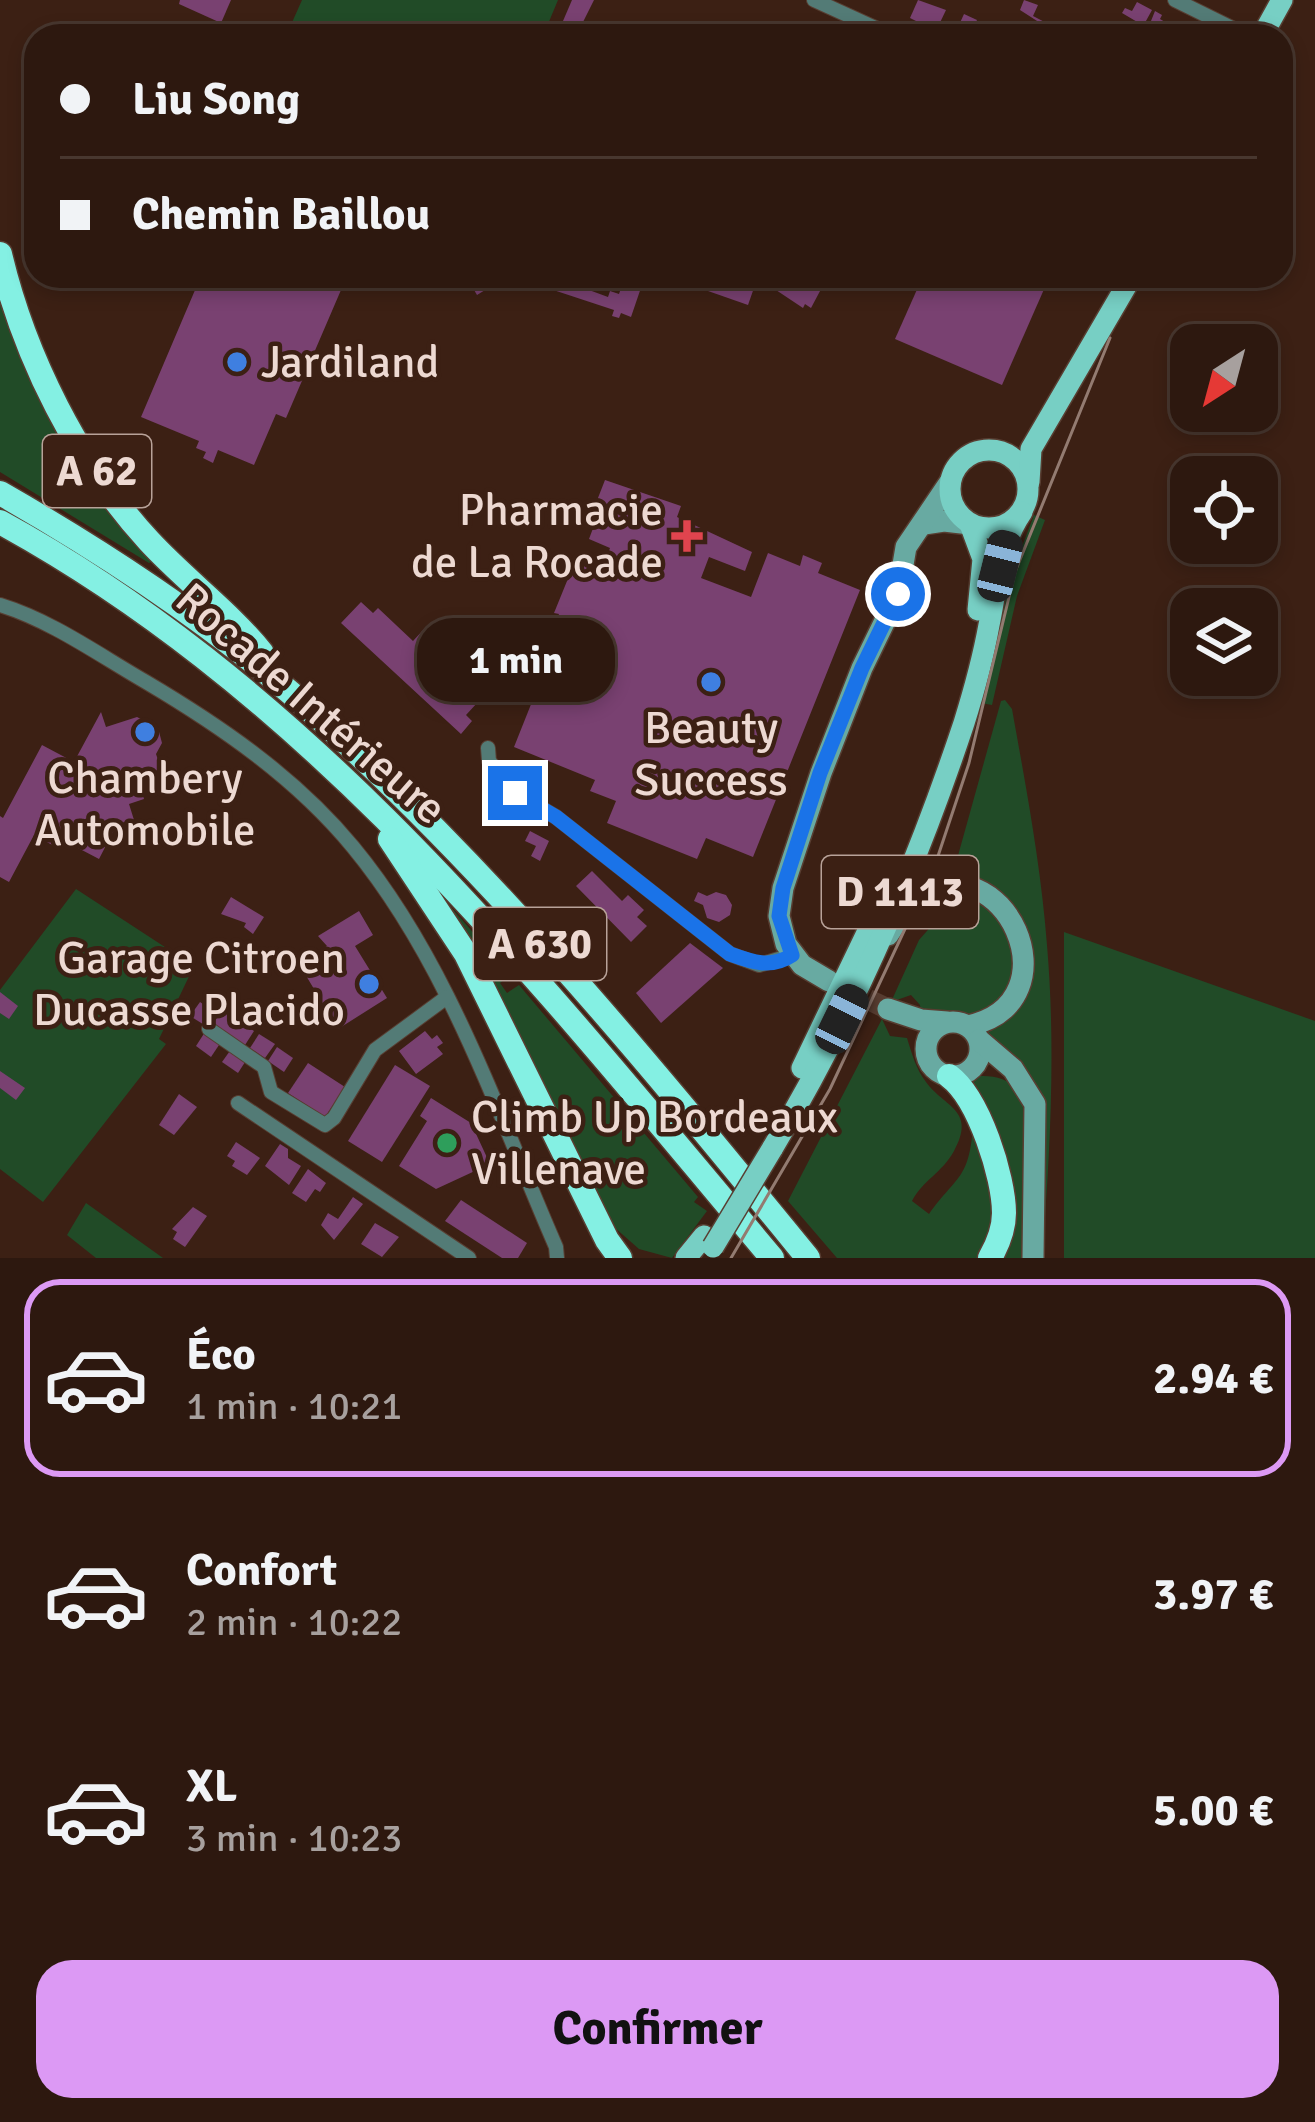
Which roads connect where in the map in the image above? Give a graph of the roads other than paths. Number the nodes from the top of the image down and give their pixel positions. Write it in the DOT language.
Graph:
graph roads {
  1 [pos="814,0"];
  2 [pos="1175,0"];
  3 [pos="867,24"];
  4 [pos="1225,24"];
  5 [pos="0,254"];
  6 [pos="1112,288"];
  7 [pos="1125,288"];
  8 [pos="994,450"];
  9 [pos="950,482"];
  10 [pos="1029,489"];
  11 [pos="0,493"];
  12 [pos="1022,512"];
  13 [pos="924,524"];
  14 [pos="970,524"];
  15 [pos="8,528"];
  16 [pos="0,605"];
  17 [pos="296,698"];
  18 [pos="488,748"];
  19 [pos="350,783"];
  20 [pos="792,955"];
  21 [pos="871,960"];
  22 [pos="829,981"];
  23 [pos="447,997"];
  24 [pos="209,1029"];
  25 [pos="965,1029"];
  26 [pos="926,1053"];
  27 [pos="958,1074"];
  28 [pos="1024,1082"];
  29 [pos="238,1103"];
  30 [pos="768,1144"];
  31 [pos="593,1206"];
  32 [pos="766,1207"];
  33 [pos="705,1250"];
  34 [pos="469,1258"];
  35 [pos="557,1258"];
  36 [pos="620,1258"];
  37 [pos="640,1258"];
  38 [pos="686,1258"];
  39 [pos="772,1258"];
  40 [pos="808,1258"];
  41 [pos="827,1258"];
  42 [pos="990,1258"];
  43 [pos="1033,1258"];
  1 -- 3 [label="street"];
  2 -- 4 [label="street"];
  5 -- 17 [label="highway, A 62"];
  6 -- 8 [label="main road"];
  7 -- 10 [label="main road"];
  8 -- 9 [label="main road"];
  8 -- 10 [label="main road"];
  9 -- 13 [label="main road"];
  9 -- 14 [label="main road"];
  10 -- 12 [label="main road"];
  11 -- 17 [label="highway, A 630"];
  12 -- 14 [label="main road"];
  12 -- 21 [label="main road, D 1113"];
  13 -- 14 [label="main road"];
  13 -- 20 [label="main road"];
  14 -- 30 [label="main road, D 1113"];
  15 -- 19 [label="highway, Rocade Intérieure / A 630"];
  16 -- 23 [label="street"];
  17 -- 32 [label="highway, A 630"];
  18 -- 20 [label="street"];
  19 -- 31 [label="highway"];
  19 -- 39 [label="highway, Rocade Intérieure / A 630"];
  20 -- 22 [label="main road"];
  21 -- 25 [label="main road"];
  21 -- 30 [label="main road, D 1113"];
  23 -- 24 [label="street"];
  23 -- 35 [label="street"];
  25 -- 26 [label="main road"];
  25 -- 26 [label="main road"];
  25 -- 27 [label="main road"];
  25 -- 28 [label="main road"];
  26 -- 27 [label="main road"];
  27 -- 28 [label="main road"];
  27 -- 42 [label="highway"];
  28 -- 43 [label="main road"];
  29 -- 34 [label="street"];
  30 -- 33 [label="main road, D 1113"];
  31 -- 36 [label="highway"];
  31 -- 37 [label="highway"];
  32 -- 40 [label="highway, A 630"];
  32 -- 41 [label="highway"];
  33 -- 38 [label="main road, D 1113"];
}
